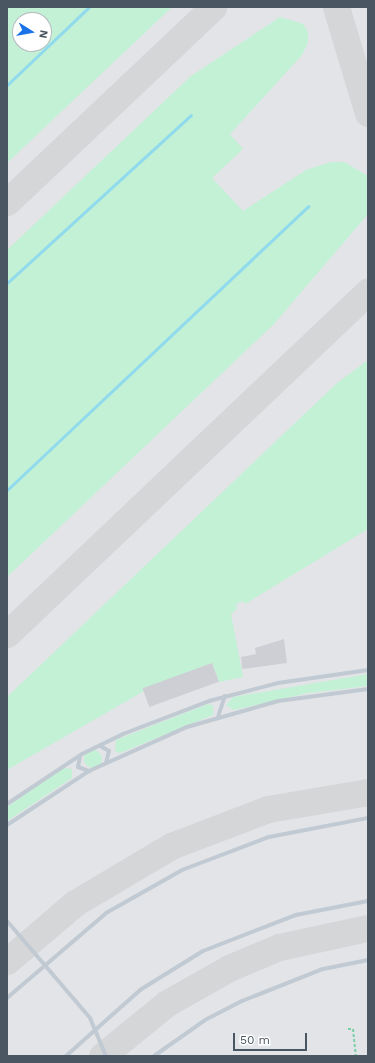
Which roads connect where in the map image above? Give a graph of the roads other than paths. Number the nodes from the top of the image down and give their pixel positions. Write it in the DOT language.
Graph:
graph roads {
  1 [pos="368,670"];
  2 [pos="368,689"];
  3 [pos="226,695"];
  4 [pos="209,701"];
  5 [pos="221,707"];
  6 [pos="233,712"];
  7 [pos="216,718"];
  8 [pos="97,747"];
  9 [pos="82,754"];
  10 [pos="104,764"];
  11 [pos="89,771"];
  12 [pos="7,804"];
  13 [pos="368,818"];
  14 [pos="7,825"];
  15 [pos="368,901"];
  16 [pos="7,921"];
  17 [pos="368,960"];
  18 [pos="45,962"];
  19 [pos="7,998"];
  20 [pos="95,1026"];
  21 [pos="66,1056"];
  22 [pos="106,1056"];
  23 [pos="154,1056"];
  1 -- 3 [label="lane"];
  2 -- 6 [label="lane"];
  3 -- 4 [label="lane"];
  3 -- 5 [label="lane"];
  4 -- 5 [label="lane"];
  4 -- 8 [label="lane"];
  5 -- 6 [label="lane"];
  5 -- 7 [label="lane"];
  6 -- 7 [label="lane"];
  7 -- 10 [label="lane"];
  8 -- 9 [label="lane"];
  8 -- 10 [label="lane"];
  9 -- 11 [label="lane"];
  9 -- 12 [label="lane"];
  10 -- 11 [label="lane"];
  11 -- 14 [label="lane"];
  13 -- 18 [label="lane"];
  15 -- 20 [label="lane"];
  16 -- 18 [label="lane"];
  17 -- 23 [label="lane"];
  18 -- 19 [label="lane"];
  18 -- 20 [label="lane"];
  20 -- 21 [label="lane"];
  20 -- 22 [label="lane"];
}
